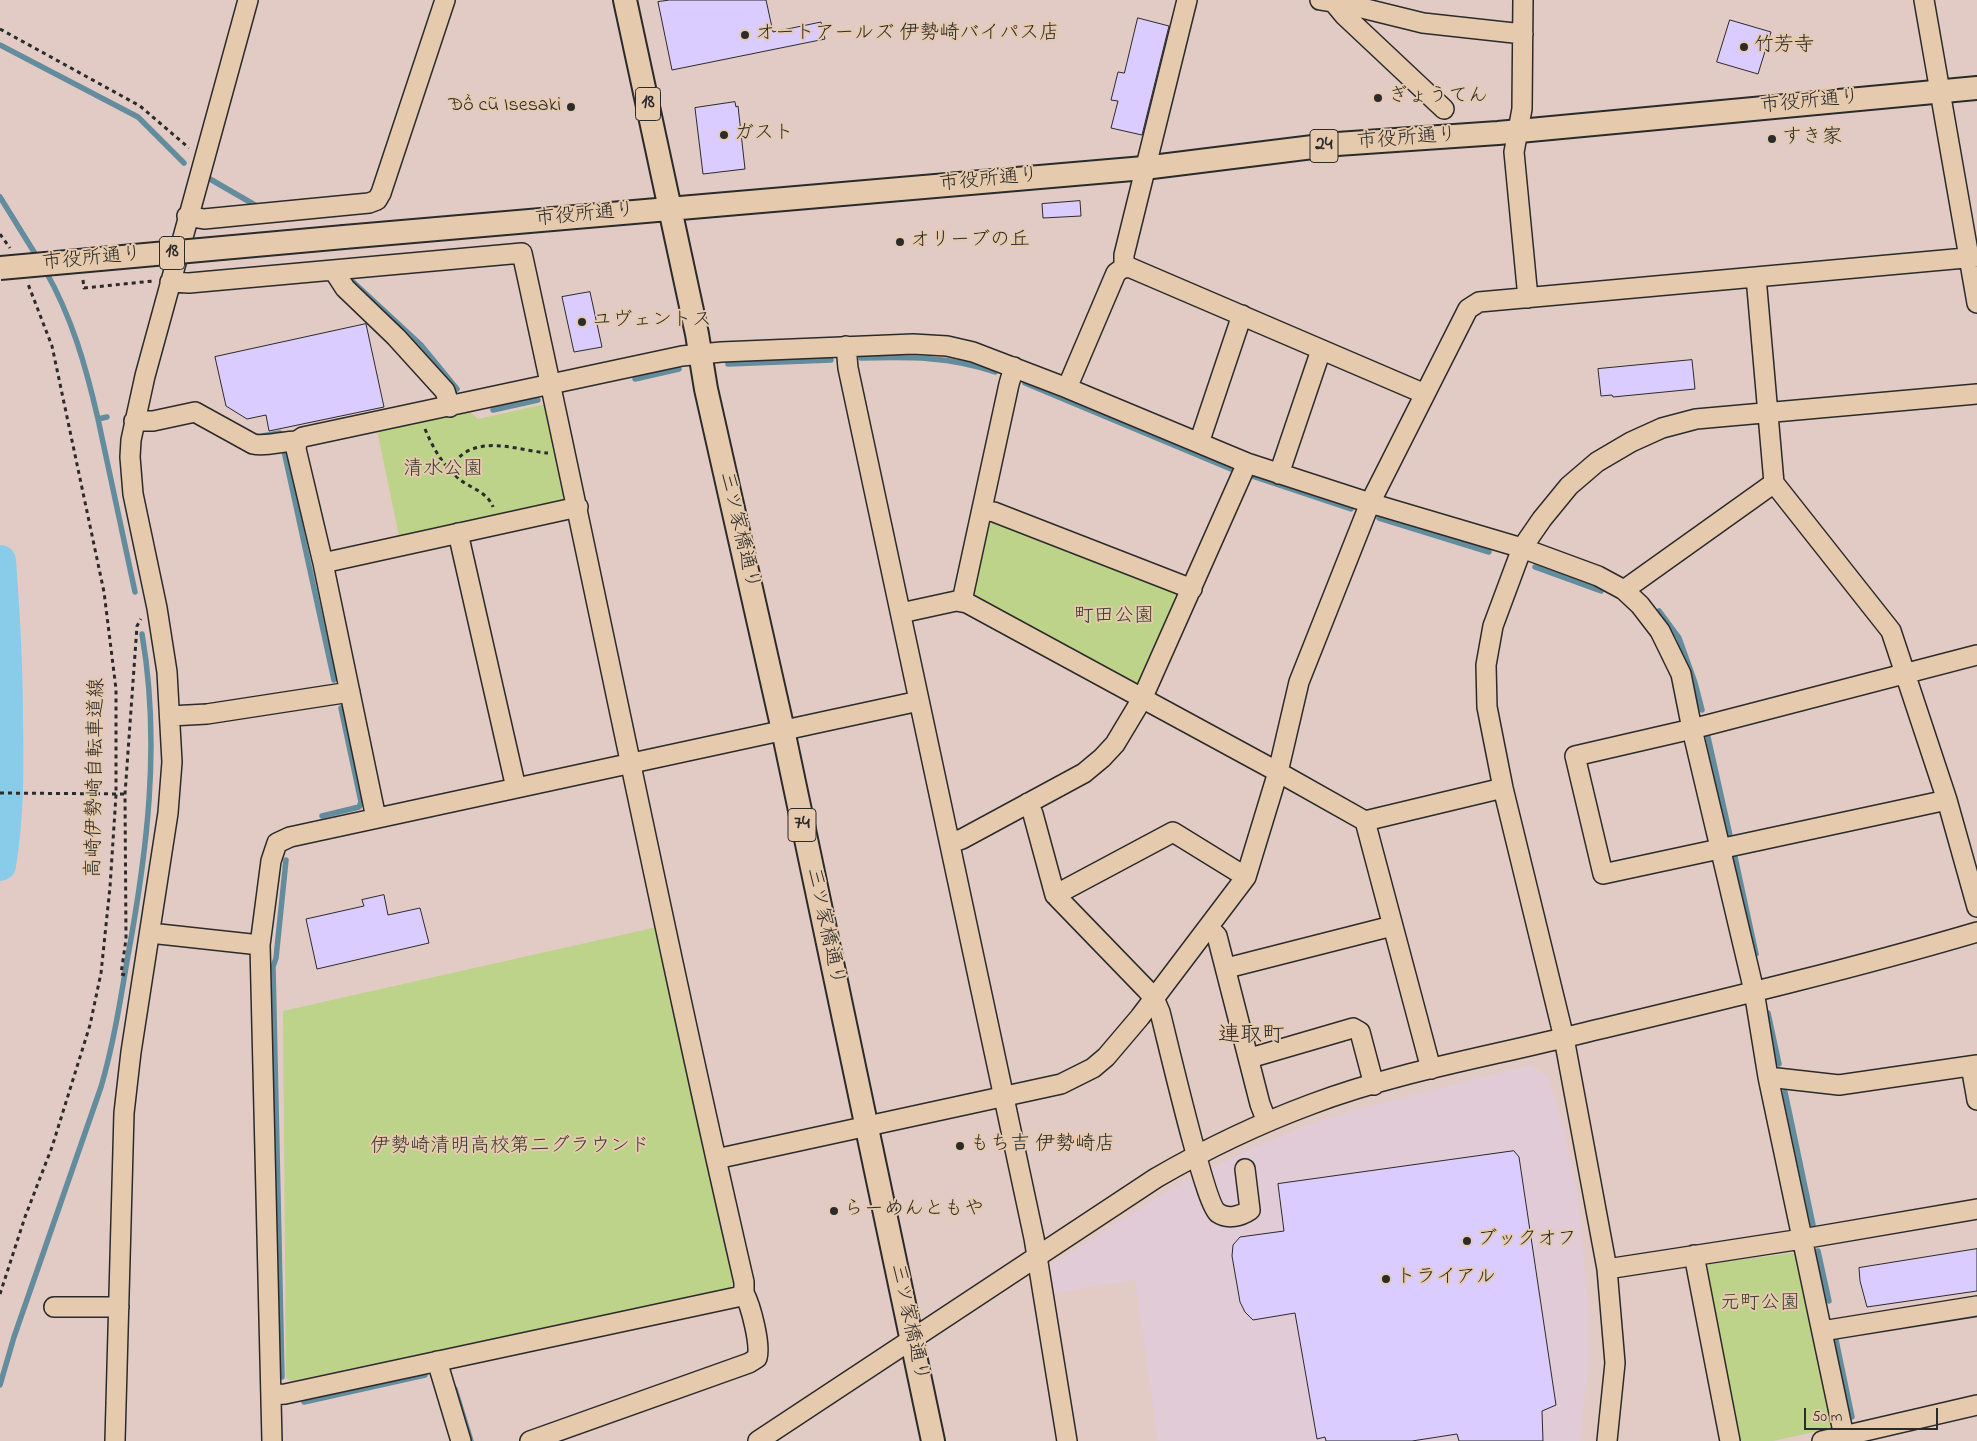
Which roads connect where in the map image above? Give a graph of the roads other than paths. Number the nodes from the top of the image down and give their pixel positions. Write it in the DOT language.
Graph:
graph roads {
  1 [pos="248,0"];
  2 [pos="445,0"];
  3 [pos="625,0"];
  4 [pos="1187,0"];
  5 [pos="1523,0"];
  6 [pos="1924,0"];
  7 [pos="1339,2"];
  8 [pos="1523,34"];
  9 [pos="1977,88"];
  10 [pos="1940,92"];
  11 [pos="1444,109"];
  12 [pos="1518,130"];
  13 [pos="1144,168"];
  14 [pos="671,208"];
  15 [pos="187,216"];
  16 [pos="1973,257"];
  17 [pos="7,261"];
  18 [pos="1124,267"];
  19 [pos="334,271"];
  20 [pos="1756,277"];
  21 [pos="164,281"];
  22 [pos="1528,298"];
  23 [pos="1977,302"];
  24 [pos="1242,315"];
  25 [pos="846,346"];
  26 [pos="1321,350"];
  27 [pos="700,354"];
  28 [pos="1014,367"];
  29 [pos="551,384"];
  30 [pos="1067,388"];
  31 [pos="1425,394"];
  32 [pos="1977,394"];
  33 [pos="450,407"];
  34 [pos="1769,411"];
  35 [pos="134,421"];
  36 [pos="297,441"];
  37 [pos="1199,443"];
  38 [pos="1247,463"];
  39 [pos="1279,474"];
  40 [pos="1774,483"];
  41 [pos="1370,503"];
  42 [pos="578,506"];
  43 [pos="982,510"];
  44 [pos="458,533"];
  45 [pos="1522,548"];
  46 [pos="323,563"];
  47 [pos="1192,589"];
  48 [pos="1624,590"];
  49 [pos="962,601"];
  50 [pos="901,613"];
  51 [pos="1977,655"];
  52 [pos="1905,673"];
  53 [pos="350,692"];
  54 [pos="1142,699"];
  55 [pos="919,701"];
  56 [pos="170,716"];
  57 [pos="1692,729"];
  58 [pos="783,730"];
  59 [pos="632,763"];
  60 [pos="1278,772"];
  61 [pos="516,788"];
  62 [pos="1503,788"];
  63 [pos="1947,800"];
  64 [pos="1028,803"];
  65 [pos="376,818"];
  66 [pos="1365,821"];
  67 [pos="950,844"];
  68 [pos="1721,849"];
  69 [pos="1246,877"];
  70 [pos="1055,895"];
  71 [pos="1977,907"];
  72 [pos="1392,926"];
  73 [pos="1208,927"];
  74 [pos="1977,932"];
  75 [pos="150,933"];
  76 [pos="260,945"];
  77 [pos="1226,968"];
  78 [pos="1754,991"];
  79 [pos="1154,998"];
  80 [pos="1564,1038"];
  81 [pos="1250,1058"];
  82 [pos="1974,1066"];
  83 [pos="1430,1069"];
  84 [pos="1768,1077"];
  85 [pos="1374,1085"];
  86 [pos="1005,1097"];
  87 [pos="1977,1100"];
  88 [pos="1267,1122"];
  89 [pos="866,1127"];
  90 [pos="1196,1155"];
  91 [pos="716,1159"];
  92 [pos="1245,1169"];
  93 [pos="1977,1209"];
  94 [pos="1802,1239"];
  95 [pos="1037,1255"];
  96 [pos="1694,1255"];
  97 [pos="1607,1269"];
  98 [pos="744,1293"];
  99 [pos="1977,1306"];
  100 [pos="54,1307"];
  101 [pos="119,1307"];
  102 [pos="1822,1331"];
  103 [pos="912,1338"];
  104 [pos="437,1361"];
  105 [pos="272,1395"];
  106 [pos="1977,1405"];
  107 [pos="1844,1438"];
  108 [pos="115,1441"];
  109 [pos="272,1441"];
  110 [pos="460,1441"];
  111 [pos="530,1441"];
  112 [pos="758,1441"];
  113 [pos="934,1441"];
  114 [pos="1067,1441"];
  115 [pos="1607,1441"];
  116 [pos="1730,1441"];
  117 [pos="1822,1441"];
  1 -- 15 [label="street"];
  2 -- 15 [label="street"];
  3 -- 14 [label="main road, 18"];
  4 -- 13 [label="street"];
  5 -- 8 [label="street"];
  6 -- 10 [label="street"];
  7 -- 8 [label="street"];
  7 -- 11 [label="street"];
  8 -- 12 [label="street"];
  9 -- 10 [label="main road, 市役所通り / 24"];
  10 -- 12 [label="main road, 市役所通り / 24"];
  10 -- 16 [label="street"];
  12 -- 13 [label="main road, 市役所通り / 24"];
  12 -- 22 [label="street"];
  13 -- 14 [label="main road, 市役所通り / 24"];
  13 -- 18 [label="street"];
  14 -- 17 [label="main road, 市役所通り / 18, bridge"];
  14 -- 27 [label="main road, 三ツ家橋通り / 74"];
  15 -- 21 [label="street"];
  16 -- 20 [label="street"];
  16 -- 23 [label="street"];
  18 -- 24 [label="street"];
  18 -- 30 [label="street"];
  19 -- 21 [label="street"];
  19 -- 29 [label="street"];
  19 -- 33 [label="street"];
  20 -- 22 [label="street"];
  20 -- 34 [label="street"];
  21 -- 35 [label="street"];
  22 -- 31 [label="street"];
  24 -- 26 [label="street"];
  24 -- 37 [label="street"];
  25 -- 27 [label="street"];
  25 -- 28 [label="street"];
  25 -- 50 [label="street"];
  26 -- 31 [label="street"];
  26 -- 39 [label="street"];
  27 -- 29 [label="street"];
  27 -- 58 [label="main road, 三ツ家橋通り / 74"];
  28 -- 30 [label="street"];
  28 -- 43 [label="street"];
  29 -- 33 [label="street"];
  29 -- 42 [label="street"];
  30 -- 37 [label="street"];
  31 -- 41 [label="street"];
  32 -- 34 [label="street"];
  33 -- 36 [label="street"];
  34 -- 40 [label="street"];
  34 -- 45 [label="street"];
  35 -- 36 [label="street"];
  35 -- 56 [label="street"];
  36 -- 46 [label="street"];
  37 -- 38 [label="street"];
  38 -- 39 [label="street"];
  38 -- 47 [label="street"];
  39 -- 41 [label="street"];
  40 -- 48 [label="street"];
  40 -- 52 [label="street"];
  41 -- 45 [label="street"];
  41 -- 60 [label="street"];
  42 -- 44 [label="street"];
  42 -- 59 [label="street"];
  43 -- 47 [label="street"];
  43 -- 49 [label="street"];
  44 -- 46 [label="street"];
  44 -- 61 [label="street"];
  45 -- 48 [label="street"];
  45 -- 62 [label="street"];
  46 -- 53 [label="street"];
  47 -- 54 [label="street"];
  48 -- 57 [label="street"];
  49 -- 50 [label="street"];
  49 -- 54 [label="street"];
  50 -- 55 [label="street"];
  51 -- 52 [label="street"];
  52 -- 57 [label="street"];
  52 -- 63 [label="street"];
  53 -- 56 [label="street"];
  53 -- 65 [label="street"];
  54 -- 60 [label="street"];
  54 -- 64 [label="street"];
  55 -- 58 [label="street"];
  55 -- 67 [label="street"];
  56 -- 75 [label="street"];
  57 -- 68 [label="street"];
  57 -- 68 [label="street"];
  58 -- 59 [label="street"];
  58 -- 89 [label="main road, 三ツ家橋通り / 74"];
  59 -- 61 [label="street"];
  59 -- 91 [label="street"];
  60 -- 66 [label="street"];
  60 -- 69 [label="street"];
  61 -- 65 [label="street"];
  62 -- 66 [label="street"];
  62 -- 80 [label="street"];
  63 -- 68 [label="street"];
  63 -- 71 [label="street"];
  64 -- 67 [label="street"];
  64 -- 70 [label="street"];
  65 -- 76 [label="street"];
  66 -- 72 [label="street"];
  67 -- 86 [label="street"];
  68 -- 78 [label="street"];
  69 -- 70 [label="street"];
  69 -- 73 [label="street"];
  70 -- 79 [label="street"];
  72 -- 77 [label="street"];
  72 -- 83 [label="street"];
  73 -- 77 [label="street"];
  73 -- 79 [label="street"];
  74 -- 78 [label="street"];
  75 -- 76 [label="street"];
  75 -- 101 [label="street"];
  76 -- 105 [label="street"];
  77 -- 81 [label="street"];
  78 -- 80 [label="street"];
  78 -- 84 [label="street"];
  79 -- 86 [label="street"];
  79 -- 90 [label="street"];
  80 -- 83 [label="street"];
  80 -- 97 [label="street"];
  81 -- 85 [label="street"];
  81 -- 88 [label="street"];
  82 -- 84 [label="street"];
  82 -- 87 [label="street"];
  83 -- 85 [label="street"];
  84 -- 94 [label="street"];
  85 -- 88 [label="street"];
  86 -- 89 [label="street"];
  86 -- 95 [label="street"];
  88 -- 90 [label="street"];
  89 -- 91 [label="street"];
  89 -- 103 [label="main road, 三ツ家橋通り / 74"];
  90 -- 92 [label="street"];
  90 -- 95 [label="street"];
  91 -- 98 [label="street"];
  93 -- 94 [label="street"];
  94 -- 96 [label="street"];
  94 -- 102 [label="street"];
  95 -- 103 [label="street"];
  95 -- 114 [label="street"];
  96 -- 97 [label="street"];
  96 -- 116 [label="street"];
  97 -- 115 [label="street"];
  98 -- 104 [label="street"];
  98 -- 111 [label="street"];
  99 -- 102 [label="street"];
  100 -- 101 [label="street"];
  101 -- 108 [label="street"];
  102 -- 107 [label="street"];
  103 -- 112 [label="street"];
  103 -- 113 [label="main road, 三ツ家橋通り / 74"];
  104 -- 105 [label="street"];
  104 -- 110 [label="street"];
  105 -- 109 [label="street"];
  106 -- 107 [label="street"];
  107 -- 117 [label="street"];
}
